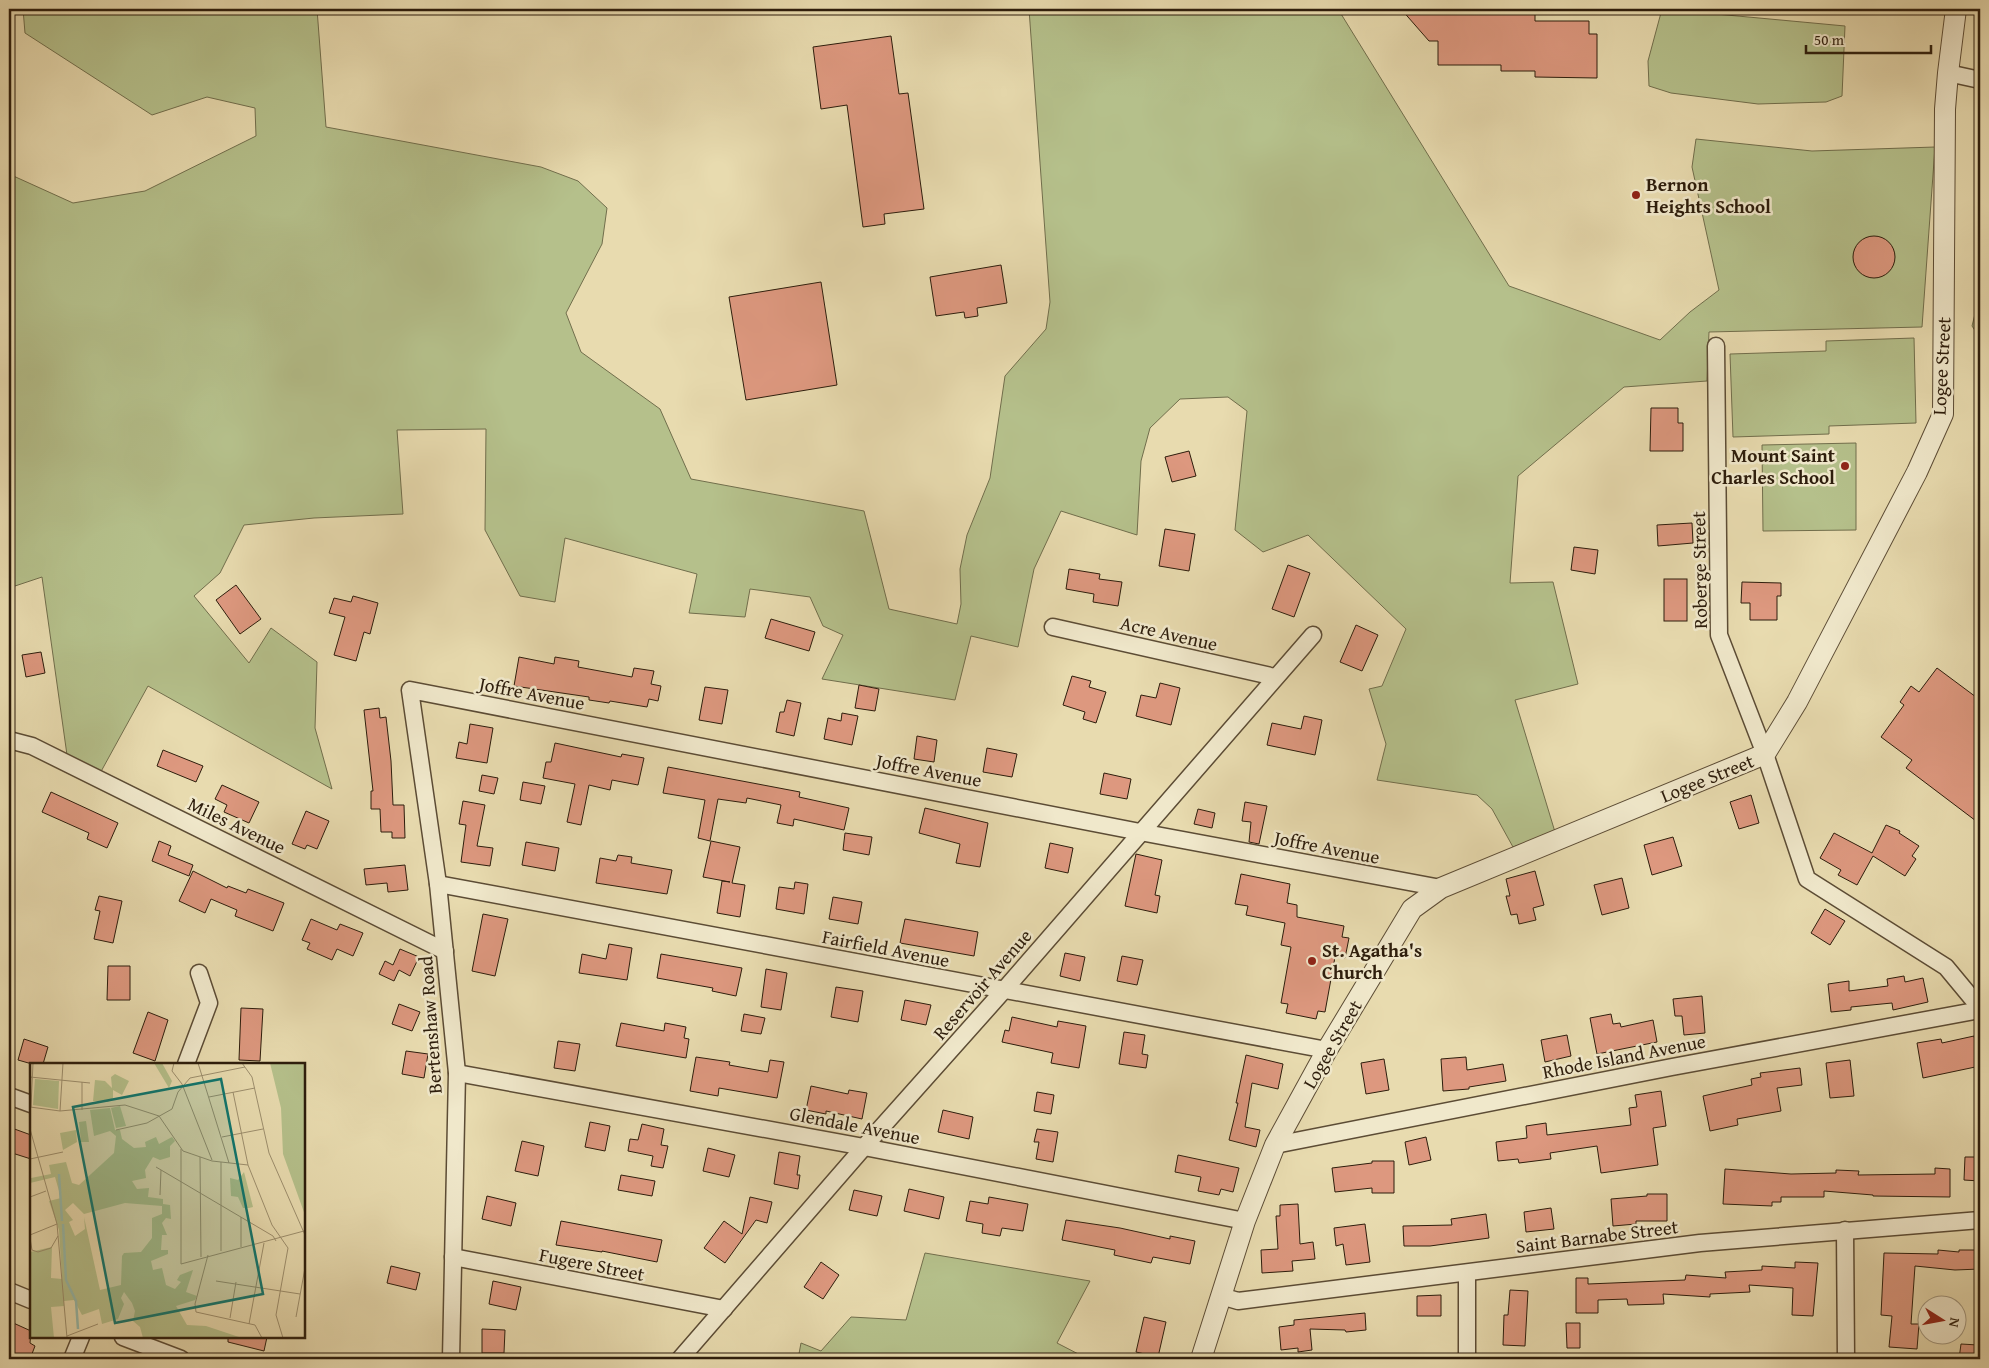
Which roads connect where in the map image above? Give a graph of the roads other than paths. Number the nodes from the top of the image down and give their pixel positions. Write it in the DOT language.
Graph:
graph roads {
  1 [pos="1956,9"];
  2 [pos="1948,73"];
  3 [pos="1980,80"];
  4 [pos="1716,346"];
  5 [pos="1053,627"];
  6 [pos="1313,635"];
  7 [pos="1275,678"];
  8 [pos="410,690"];
  9 [pos="9,740"];
  10 [pos="1765,754"];
  11 [pos="1140,832"];
  12 [pos="438,884"];
  13 [pos="1441,888"];
  14 [pos="445,950"];
  15 [pos="199,973"];
  16 [pos="1004,990"];
  17 [pos="1980,1009"];
  18 [pos="1327,1050"];
  19 [pos="186,1063"];
  20 [pos="457,1074"];
  21 [pos="9,1096"];
  22 [pos="30,1104"];
  23 [pos="1275,1145"];
  24 [pos="864,1147"];
  25 [pos="1980,1220"];
  26 [pos="1245,1221"];
  27 [pos="1844,1230"];
  28 [pos="453,1257"];
  29 [pos="1467,1273"];
  30 [pos="9,1291"];
  31 [pos="1221,1296"];
  32 [pos="30,1300"];
  33 [pos="724,1309"];
  34 [pos="81,1338"];
  35 [pos="126,1338"];
  36 [pos="72,1359"];
  37 [pos="182,1359"];
  38 [pos="451,1359"];
  39 [pos="680,1359"];
  40 [pos="1201,1359"];
  41 [pos="1467,1359"];
  42 [pos="1846,1359"];
  1 -- 2 [label="street, Logee Street"];
  2 -- 3 [label="street"];
  2 -- 10 [label="street, Logee Street"];
  4 -- 10 [label="street, Roberge Street"];
  5 -- 7 [label="street, Acre Avenue"];
  6 -- 7 [label="street, Reservoir Avenue"];
  7 -- 11 [label="street, Reservoir Avenue"];
  8 -- 11 [label="street, Joffre Avenue"];
  8 -- 12 [label="street, Bertenshaw Road"];
  9 -- 14 [label="street, Miles Avenue"];
  10 -- 13 [label="street, Logee Street"];
  10 -- 17 [label="street, Roberge Street"];
  11 -- 13 [label="street, Joffre Avenue"];
  11 -- 16 [label="street, Reservoir Avenue"];
  12 -- 14 [label="street, Bertenshaw Road"];
  12 -- 16 [label="street, Fairfield Avenue"];
  13 -- 18 [label="street, Logee Street"];
  14 -- 20 [label="street, Bertenshaw Road"];
  15 -- 19 [label="street"];
  16 -- 18 [label="street, Fairfield Avenue"];
  16 -- 24 [label="street, Reservoir Avenue"];
  17 -- 23 [label="street, Rhode Island Avenue"];
  18 -- 23 [label="street, Logee Street"];
  20 -- 24 [label="street, Glendale Avenue"];
  20 -- 28 [label="street, Bertenshaw Road"];
  21 -- 22 [label="street"];
  23 -- 26 [label="street, Logee Street"];
  24 -- 26 [label="street, Glendale Avenue"];
  24 -- 33 [label="street, Reservoir Avenue"];
  25 -- 27 [label="street, Saint Barnabe Street"];
  26 -- 31 [label="street, Logee Street"];
  27 -- 29 [label="street, Saint Barnabe Street"];
  27 -- 42 [label="street"];
  28 -- 33 [label="street, Fugere Street"];
  28 -- 38 [label="street, Bertenshaw Road"];
  29 -- 31 [label="street, Saint Barnabe Street"];
  29 -- 41 [label="street"];
  30 -- 32 [label="street"];
  31 -- 40 [label="street, Logee Street"];
  33 -- 39 [label="street, Reservoir Avenue"];
  34 -- 36 [label="street"];
  35 -- 37 [label="street"];
}
